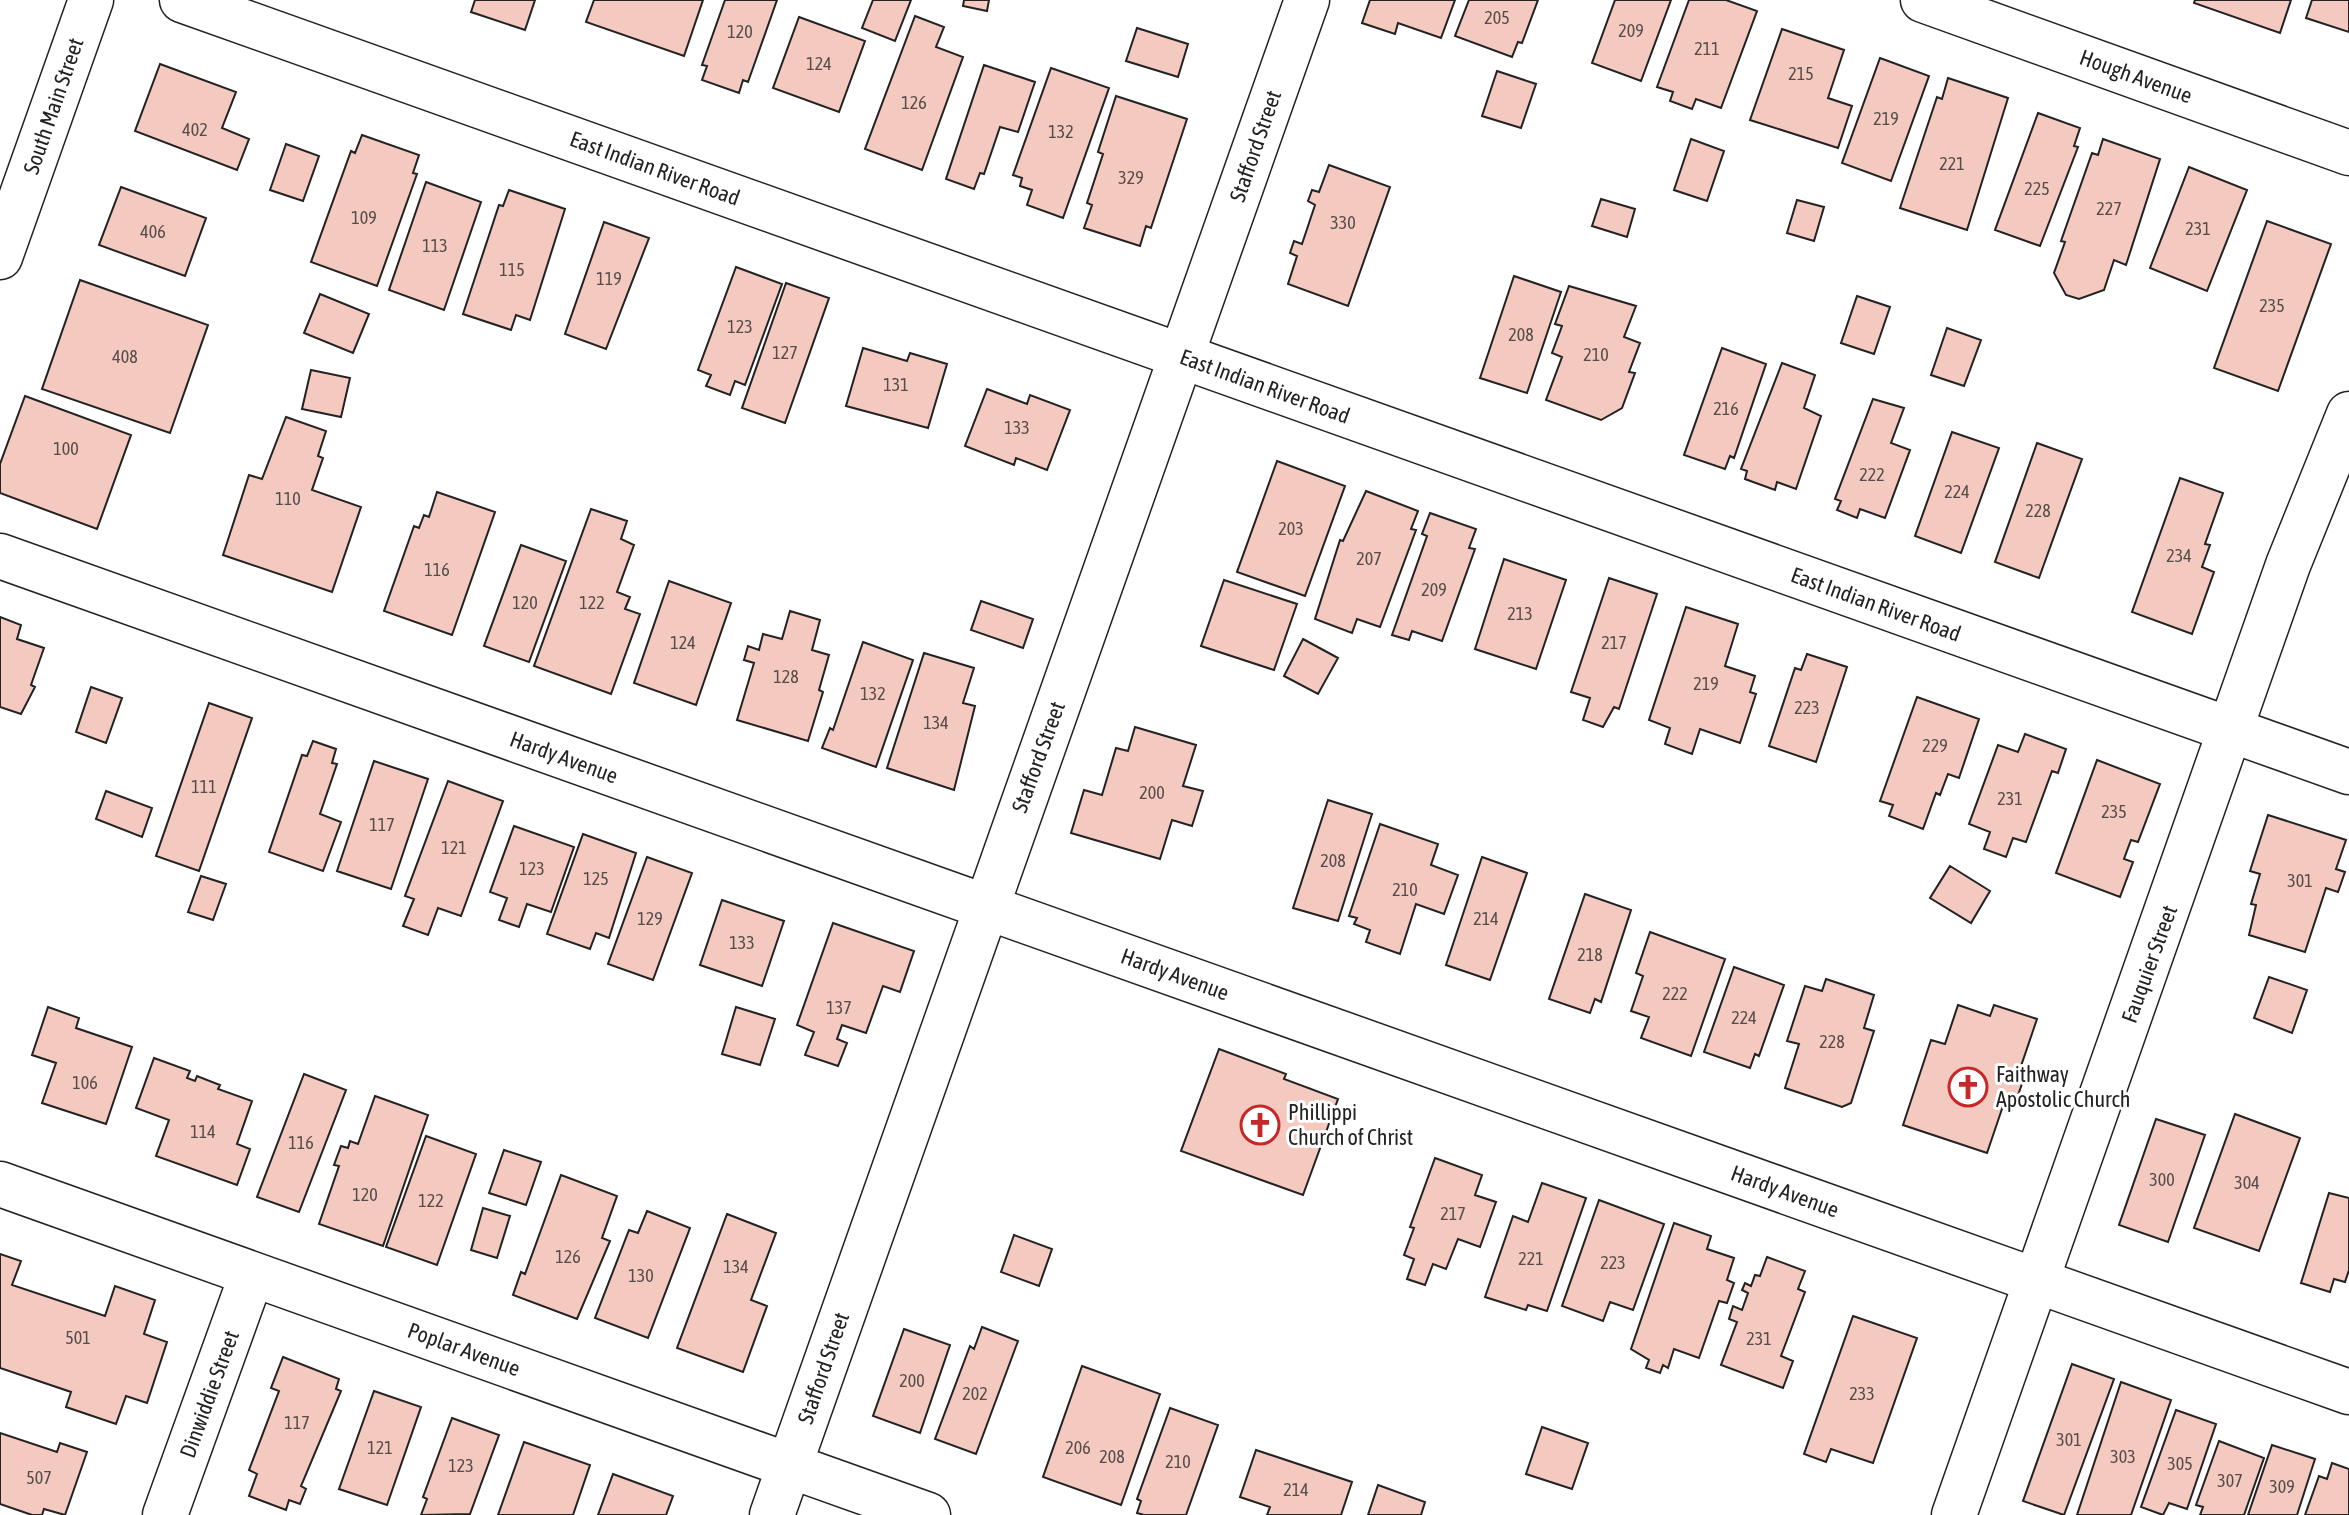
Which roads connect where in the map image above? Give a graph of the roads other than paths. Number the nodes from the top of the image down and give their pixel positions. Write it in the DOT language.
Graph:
graph roads {
  1 [pos="91,0"];
  2 [pos="182,0"];
  3 [pos="1307,0"];
  4 [pos="1923,0"];
  5 [pos="2349,153"];
  6 [pos="0,257"];
  7 [pos="1181,356"];
  8 [pos="2349,414"];
  9 [pos="0,556"];
  10 [pos="2232,731"];
  11 [pos="2349,772"];
  12 [pos="985,907"];
  13 [pos="0,1184"];
  14 [pos="252,1274"];
  15 [pos="2036,1280"];
  16 [pos="2349,1392"];
  17 [pos="789,1466"];
  18 [pos="165,1515"];
  19 [pos="772,1515"];
  20 [pos="928,1515"];
  21 [pos="1954,1515"];
  1 -- 6 [label="street, South Main Street"];
  2 -- 7 [label="street, East Indian River Road"];
  3 -- 7 [label="street, Stafford Street"];
  4 -- 5 [label="street, Hough Avenue"];
  7 -- 10 [label="street, East Indian River Road"];
  7 -- 12 [label="street, Stafford Street"];
  8 -- 10 [label="street, Fauquier Street"];
  9 -- 12 [label="street, Hardy Avenue"];
  10 -- 11 [label="street, East Indian River Road"];
  10 -- 15 [label="street, Fauquier Street"];
  12 -- 15 [label="street, Hardy Avenue"];
  12 -- 17 [label="street, Stafford Street"];
  13 -- 14 [label="street, Poplar Avenue"];
  14 -- 17 [label="street, Poplar Avenue"];
  14 -- 18 [label="street, Dinwiddie Street"];
  15 -- 16 [label="street, Hardy Avenue"];
  15 -- 21 [label="street, Fauquier Street"];
  17 -- 19 [label="street, Stafford Street"];
  17 -- 20 [label="street, Poplar Avenue"];
}
